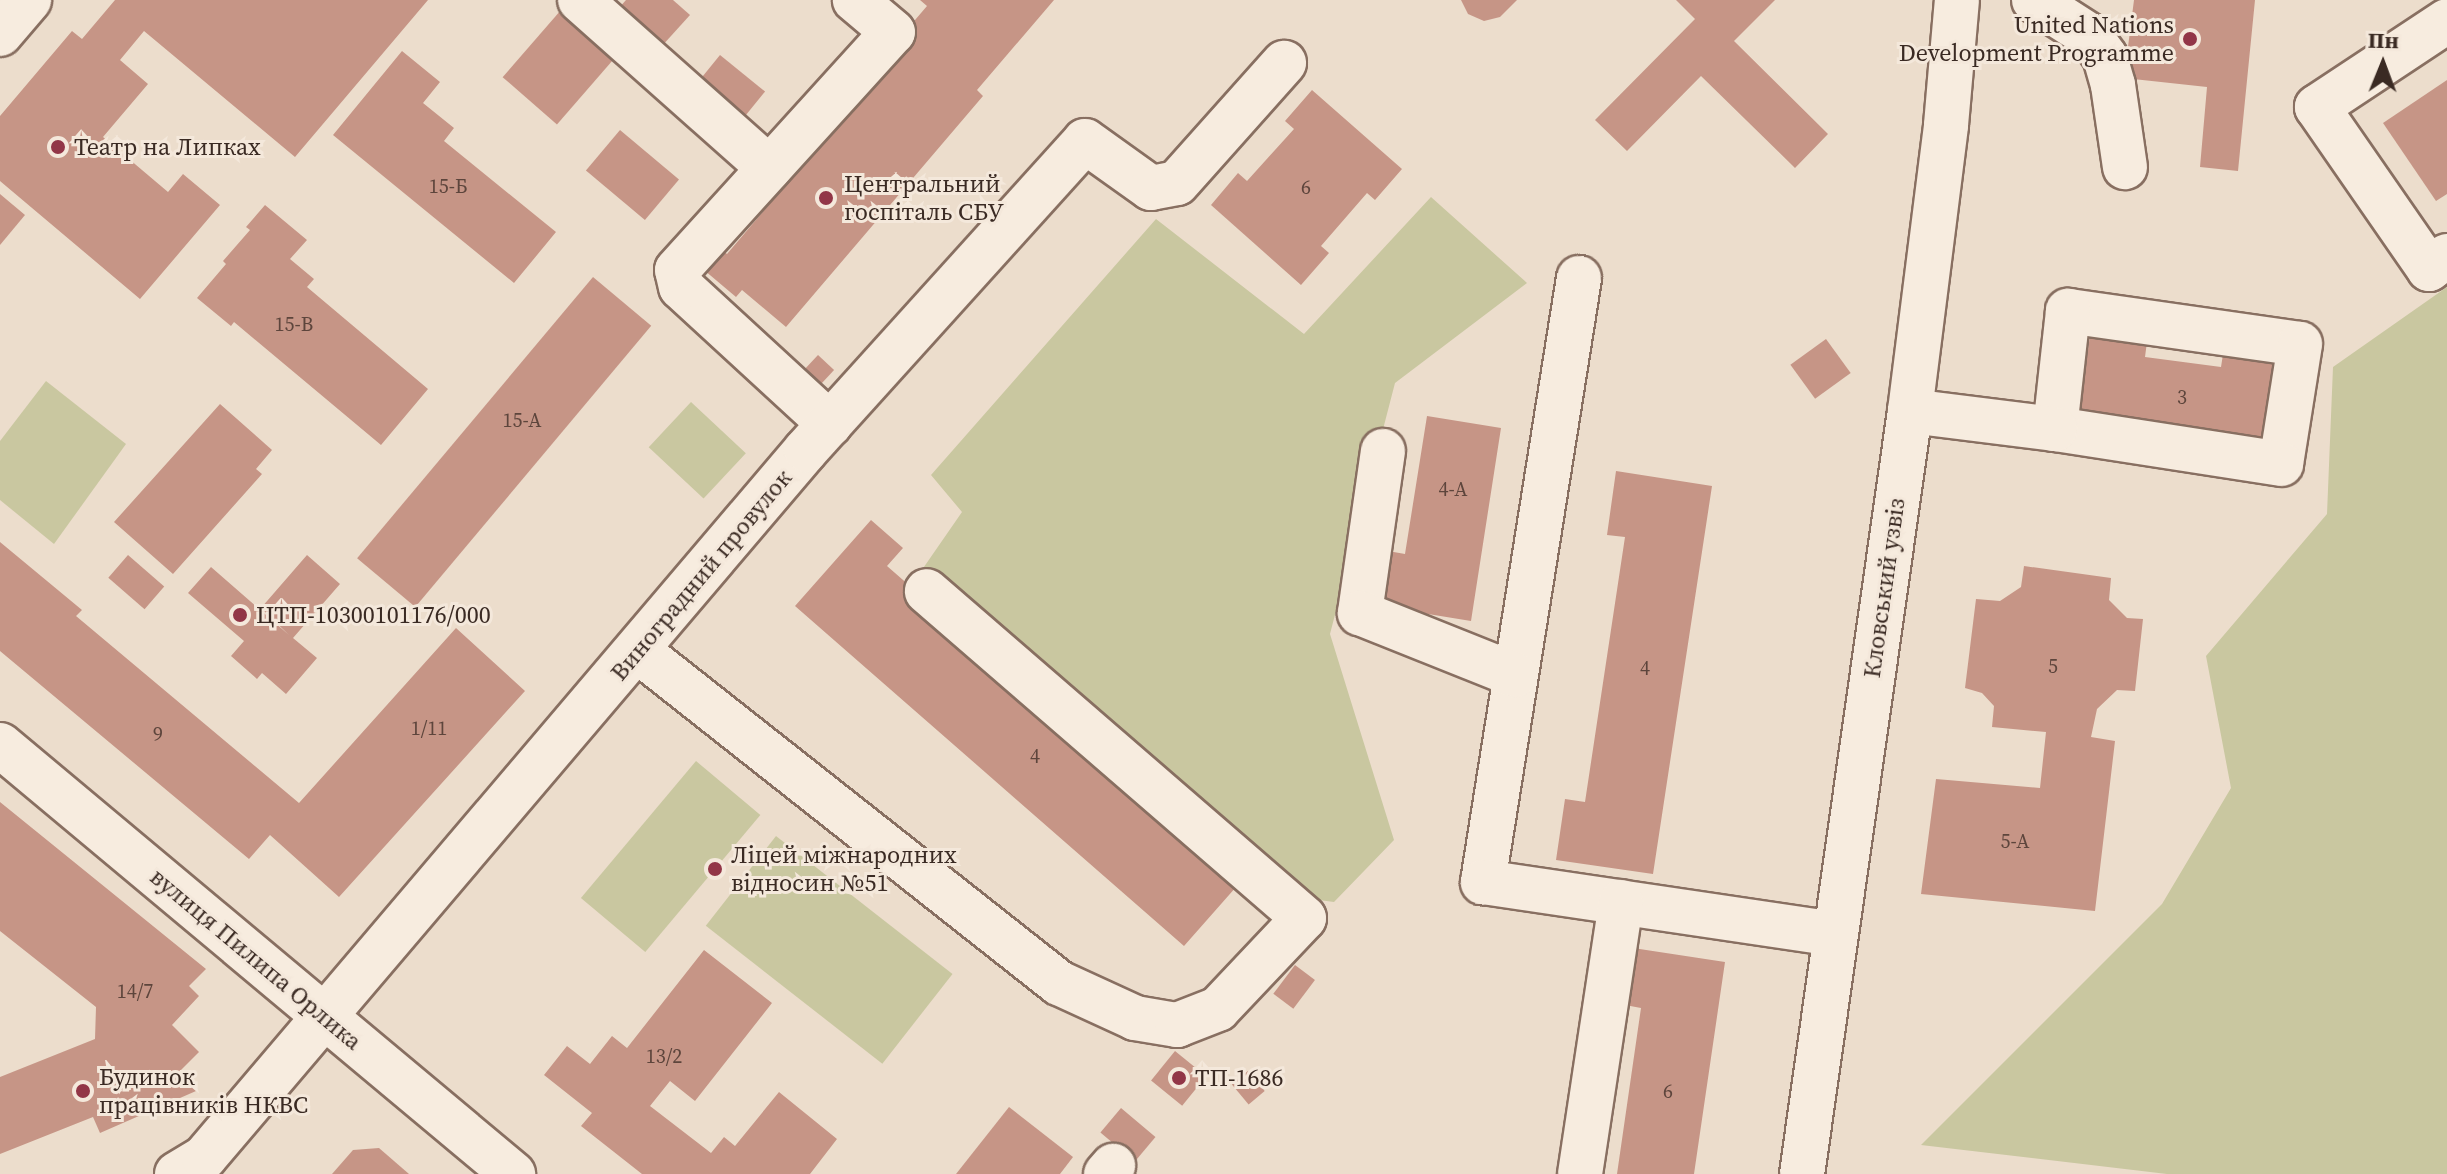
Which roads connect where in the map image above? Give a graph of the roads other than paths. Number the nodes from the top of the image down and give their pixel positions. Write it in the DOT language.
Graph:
graph roads {
  1 [pos="29,0"];
  2 [pos="580,0"];
  3 [pos="855,0"];
  4 [pos="1957,0"];
  5 [pos="2034,0"];
  6 [pos="2447,21"];
  7 [pos="0,34"];
  8 [pos="1284,63"];
  9 [pos="2125,167"];
  10 [pos="769,168"];
  11 [pos="2447,256"];
  12 [pos="1579,278"];
  13 [pos="1910,411"];
  14 [pos="830,424"];
  15 [pos="2055,429"];
  16 [pos="1383,451"];
  17 [pos="927,591"];
  18 [pos="637,650"];
  19 [pos="1515,675"];
  20 [pos="0,745"];
  21 [pos="1621,902"];
  22 [pos="1835,934"];
  23 [pos="324,1016"];
  24 [pos="177,1174"];
  25 [pos="513,1174"];
  26 [pos="1580,1174"];
  27 [pos="1802,1174"];
  1 -- 7 [label="street"];
  2 -- 10 [label="street"];
  3 -- 10 [label="street"];
  4 -- 13 [label="street, Кловський узвіз"];
  5 -- 9 [label="street"];
  6 -- 11 [label="street"];
  8 -- 14 [label="street, Виноградний провулок"];
  10 -- 14 [label="street"];
  12 -- 19 [label="street"];
  13 -- 15 [label="street"];
  13 -- 22 [label="street, Кловський узвіз"];
  14 -- 18 [label="street, Виноградний провулок"];
  15 -- 15 [label="street"];
  16 -- 19 [label="street"];
  17 -- 18 [label="street"];
  18 -- 23 [label="street, Виноградний провулок"];
  19 -- 21 [label="street"];
  20 -- 23 [label="street, вулиця Пилипа Орлика"];
  21 -- 22 [label="street"];
  21 -- 26 [label="street"];
  22 -- 27 [label="street, Кловський узвіз"];
  23 -- 24 [label="street, Виноградний провулок"];
  23 -- 25 [label="street, вулиця Пилипа Орлика"];
}
